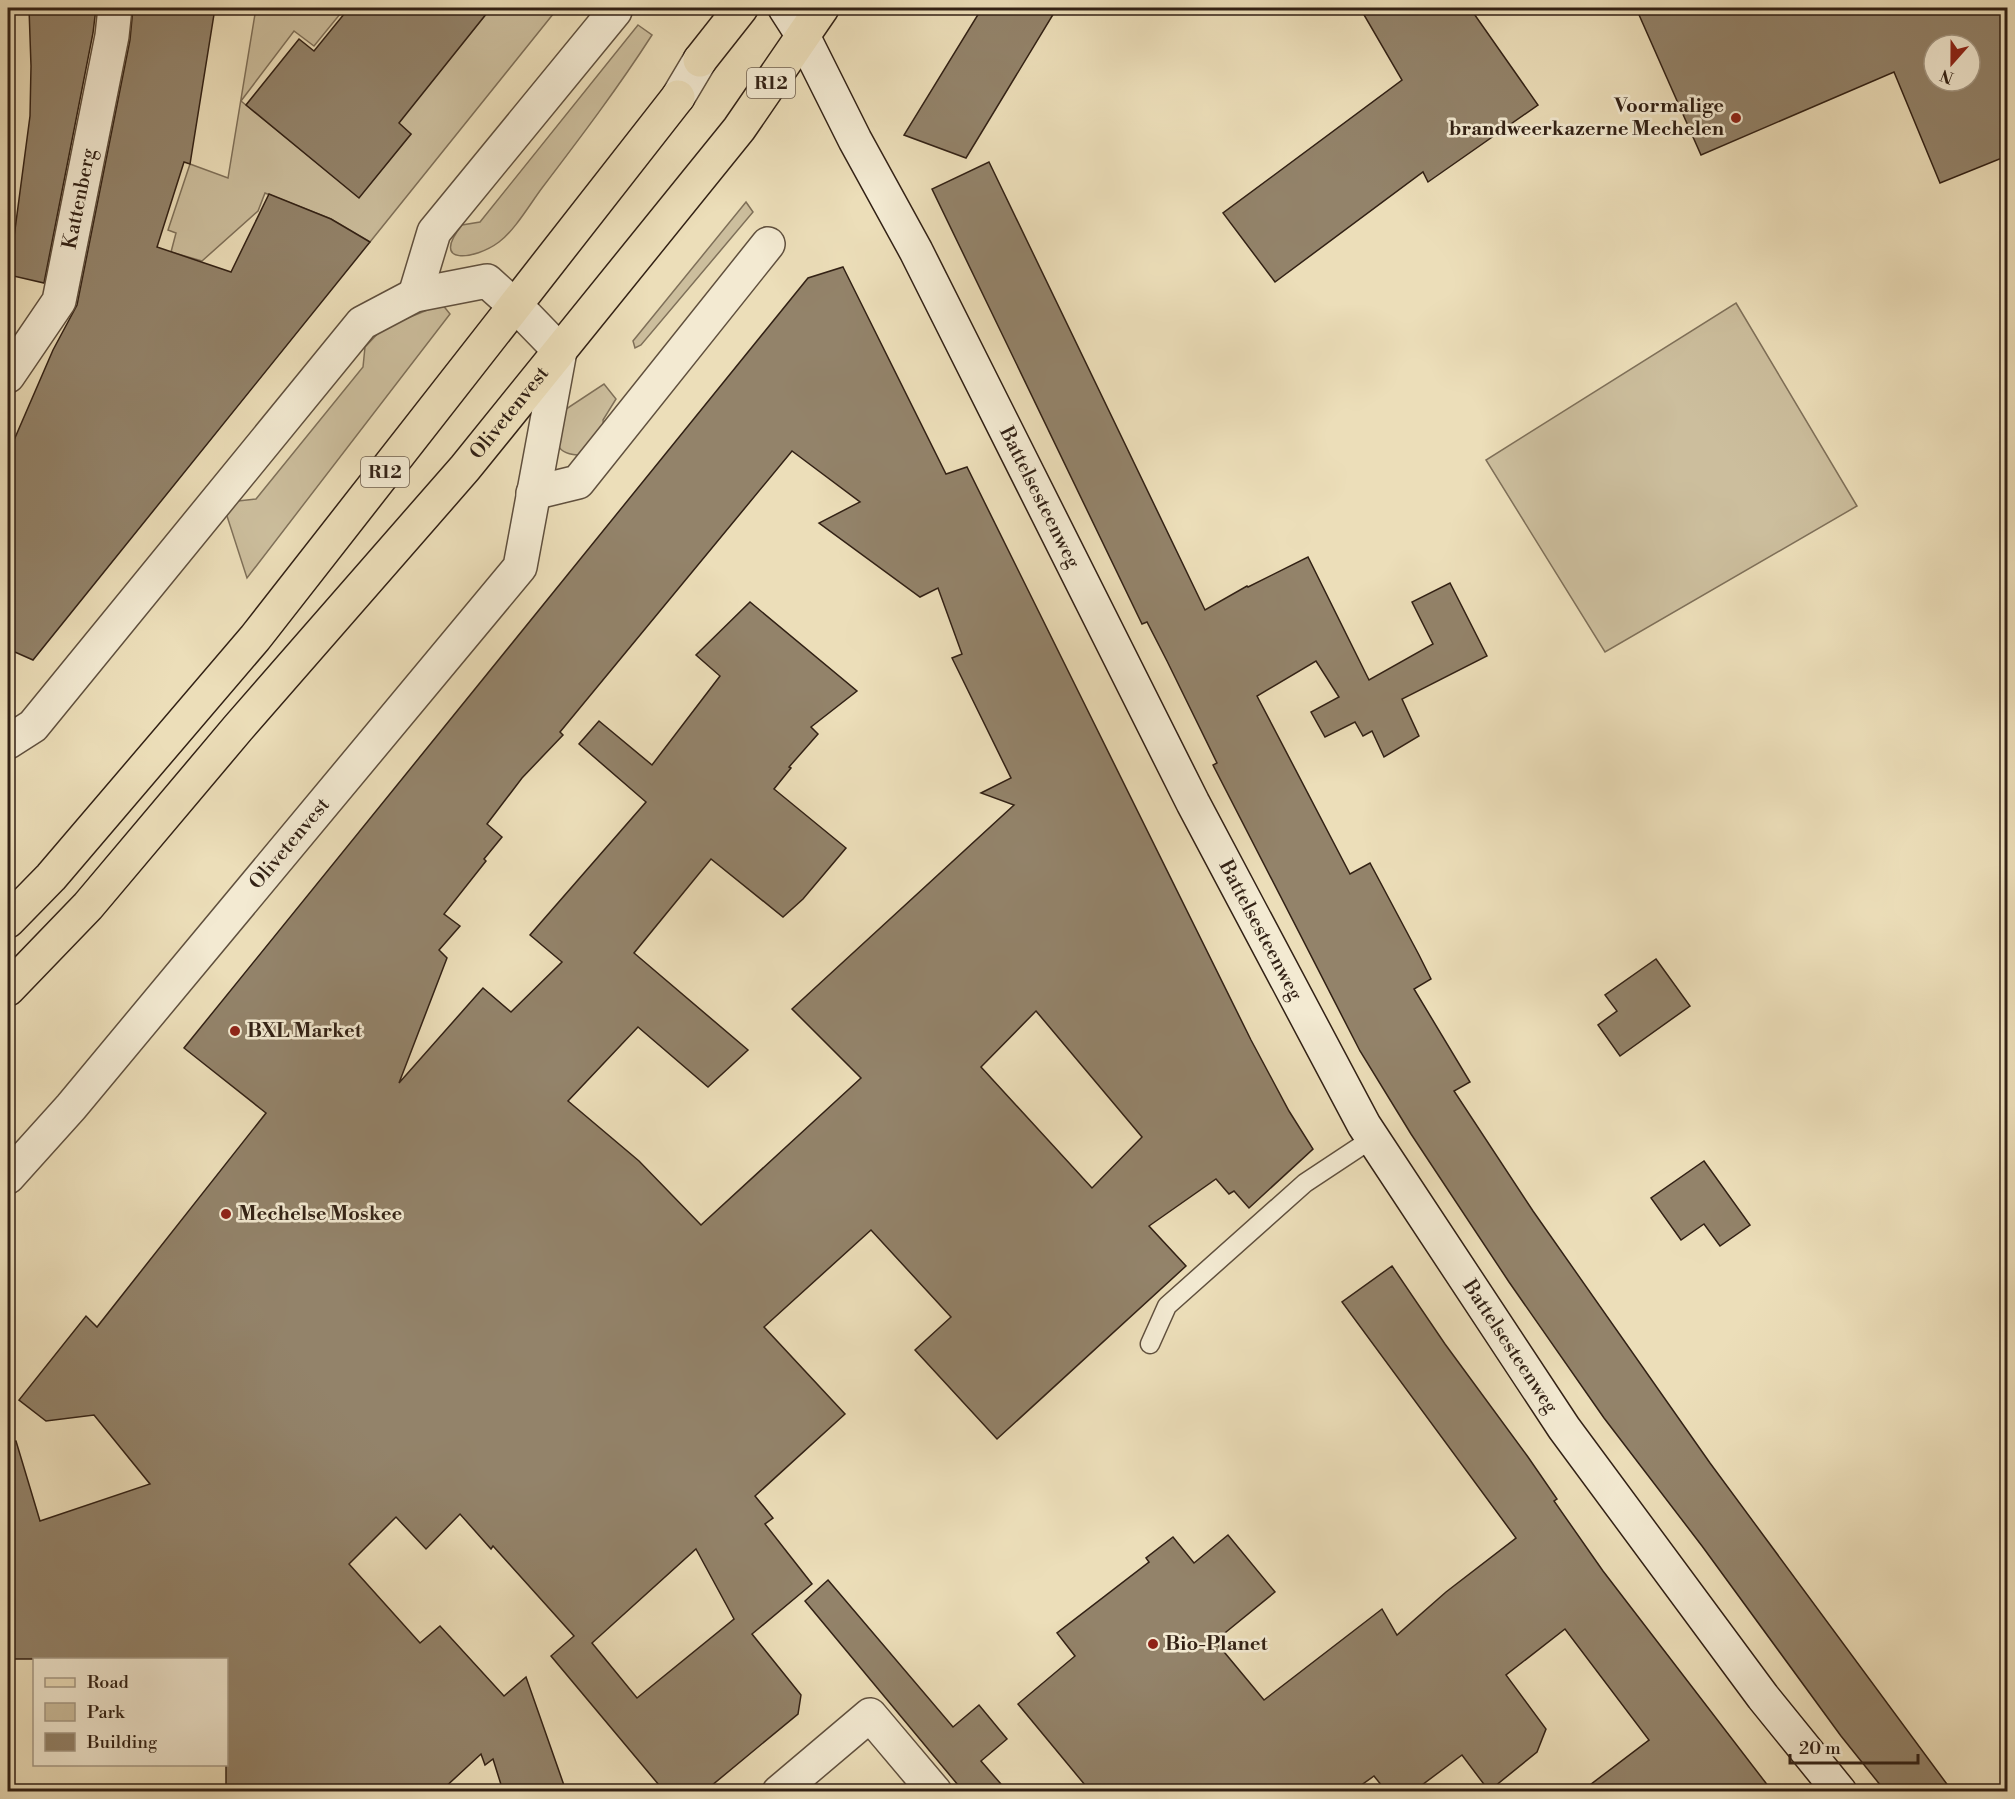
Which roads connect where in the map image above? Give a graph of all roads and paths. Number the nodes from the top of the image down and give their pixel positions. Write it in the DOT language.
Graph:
graph roads {
  1 [pos="115,8"];
  2 [pos="741,8"];
  3 [pos="784,8"];
  4 [pos="822,8"];
  5 [pos="615,11"];
  6 [pos="803,36"];
  7 [pos="700,60"];
  8 [pos="678,97"];
  9 [pos="768,244"];
  10 [pos="415,295"];
  11 [pos="516,306"];
  12 [pos="560,351"];
  13 [pos="8,376"];
  14 [pos="533,493"];
  15 [pos="8,742"];
  16 [pos="8,921"];
  17 [pos="8,989"];
  18 [pos="1373,1138"];
  19 [pos="8,1177"];
  20 [pos="1150,1344"];
  21 [pos="779,1791"];
  22 [pos="935,1791"];
  23 [pos="1840,1791"];
  1 -- 13 [label="street, Kattenberg"];
  2 -- 7 [label="main road, R12"];
  3 -- 6 [label="street, Battelsesteenweg"];
  4 -- 6 [label="main road, R12"];
  5 -- 10 [label="street"];
  6 -- 12 [label="main road, Olivetenvest / R12"];
  6 -- 18 [label="street, Battelsesteenweg"];
  7 -- 8 [label="street, R12"];
  8 -- 11 [label="main road, R12"];
  9 -- 14 [label="street"];
  10 -- 11 [label="street, Olivetenvest"];
  10 -- 15 [label="street, Olivetenvest"];
  11 -- 12 [label="street, Olivetenvest"];
  11 -- 16 [label="main road, R12"];
  12 -- 14 [label="street, Olivetenvest"];
  12 -- 17 [label="main road, Olivetenvest / R12"];
  14 -- 19 [label="street, Olivetenvest"];
  18 -- 20 [label="lane"];
  18 -- 23 [label="street, Battelsesteenweg"];
  21 -- 22 [label="street"];
}
